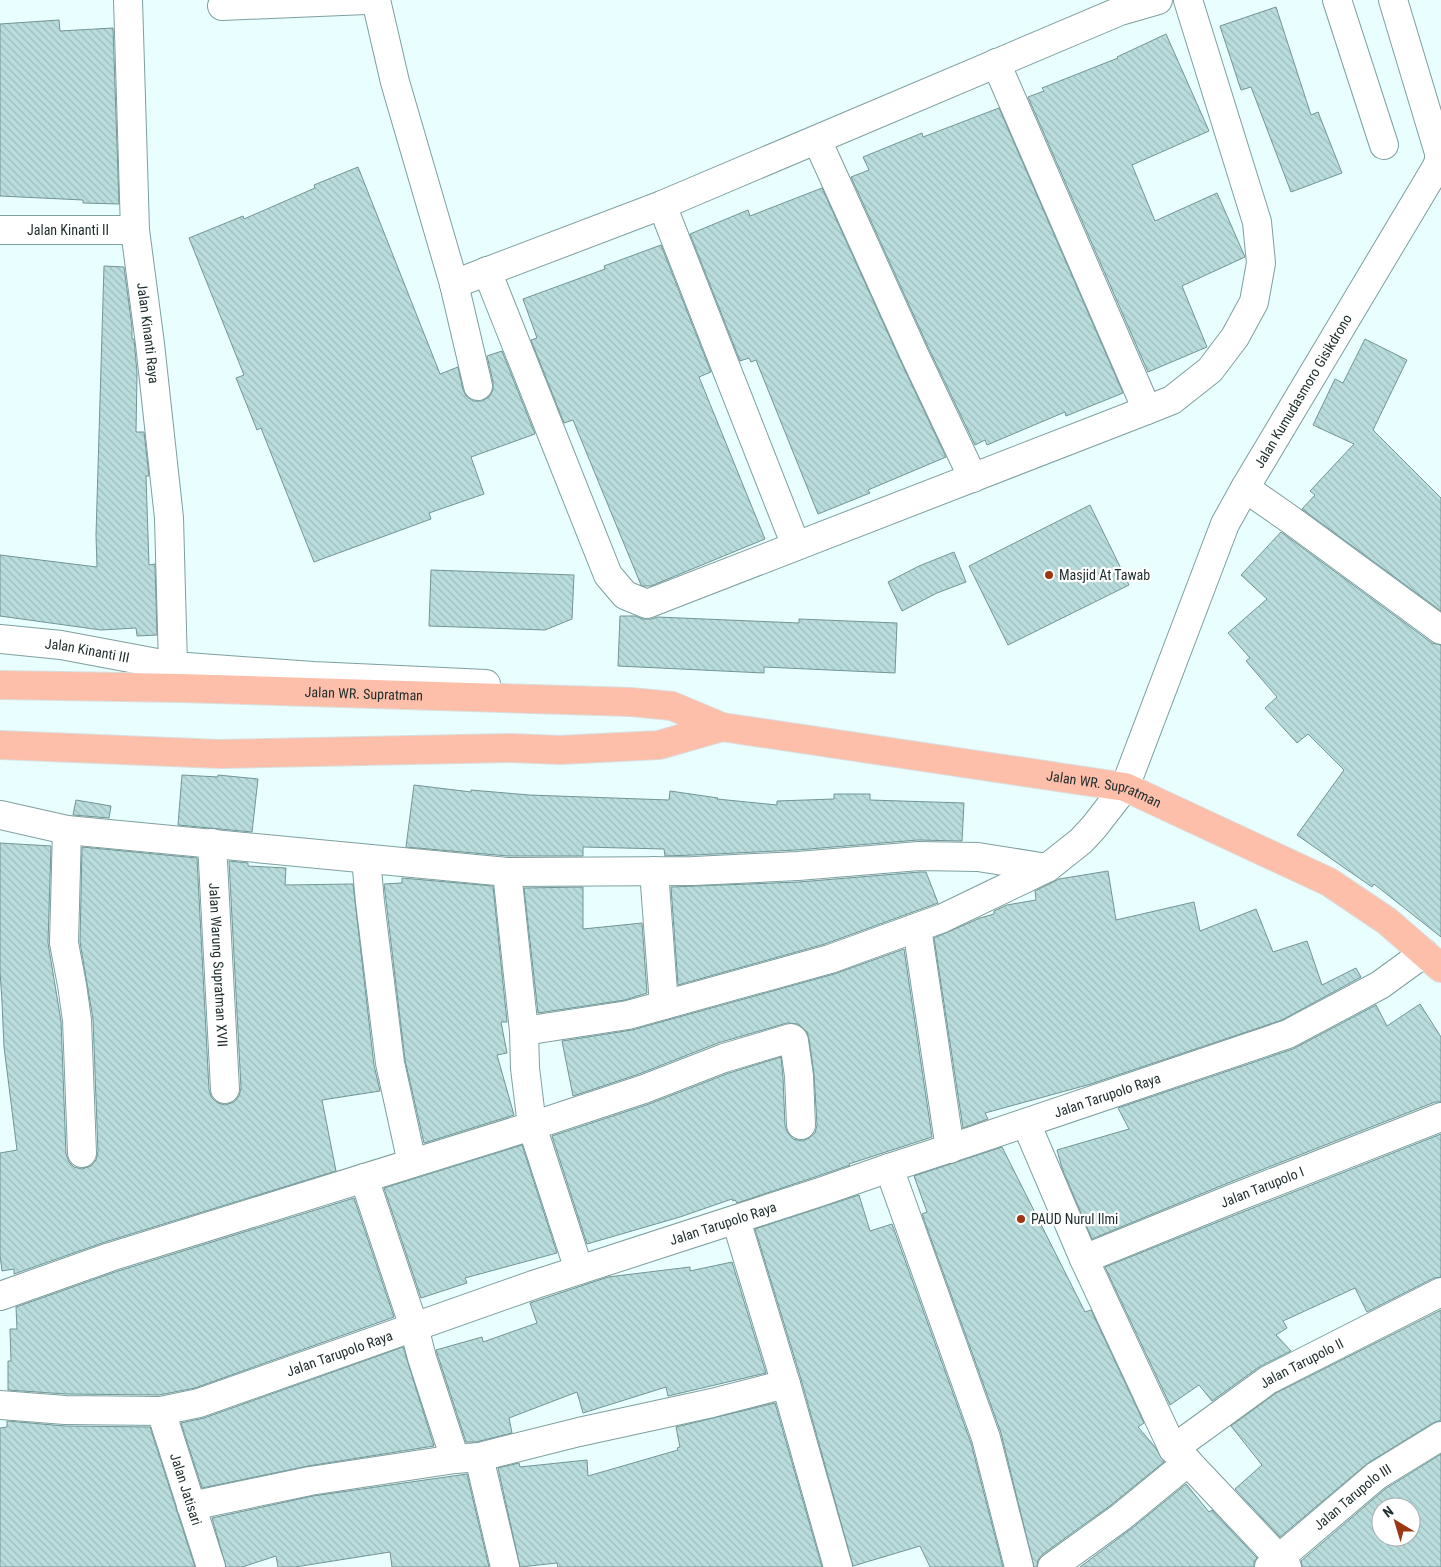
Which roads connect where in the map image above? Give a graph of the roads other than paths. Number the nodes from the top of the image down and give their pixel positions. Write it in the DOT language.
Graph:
graph roads {
  1 [pos="128,0"];
  2 [pos="366,0"];
  3 [pos="376,0"];
  4 [pos="1158,0"];
  5 [pos="1188,0"];
  6 [pos="1337,0"];
  7 [pos="1393,0"];
  8 [pos="1118,5"];
  9 [pos="222,6"];
  10 [pos="996,63"];
  11 [pos="817,140"];
  12 [pos="1384,145"];
  13 [pos="662,205"];
  14 [pos="0,230"];
  15 [pos="135,230"];
  16 [pos="487,271"];
  17 [pos="454,284"];
  18 [pos="478,386"];
  19 [pos="1147,410"];
  20 [pos="973,478"];
  21 [pos="1245,488"];
  22 [pos="796,546"];
  23 [pos="1441,630"];
  24 [pos="0,639"];
  25 [pos="173,666"];
  26 [pos="0,685"];
  27 [pos="632,702"];
  28 [pos="722,727"];
  29 [pos="0,745"];
  30 [pos="1125,787"];
  31 [pos="0,815"];
  32 [pos="67,830"];
  33 [pos="212,843"];
  34 [pos="366,859"];
  35 [pos="1047,868"];
  36 [pos="654,871"];
  37 [pos="506,872"];
  38 [pos="917,928"];
  39 [pos="1432,961"];
  40 [pos="664,1005"];
  41 [pos="524,1031"];
  42 [pos="225,1089"];
  43 [pos="1441,1117"];
  44 [pos="1026,1123"];
  45 [pos="801,1125"];
  46 [pos="532,1126"];
  47 [pos="950,1148"];
  48 [pos="82,1153"];
  49 [pos="412,1163"];
  50 [pos="889,1168"];
  51 [pos="364,1178"];
  52 [pos="736,1220"];
  53 [pos="1084,1259"];
  54 [pos="579,1270"];
  55 [pos="1441,1292"];
  56 [pos="0,1296"];
  57 [pos="414,1327"];
  58 [pos="786,1384"];
  59 [pos="0,1406"];
  60 [pos="161,1411"];
  61 [pos="1441,1436"];
  62 [pos="1180,1456"];
  63 [pos="467,1458"];
  64 [pos="191,1506"];
  65 [pos="1279,1564"];
  66 [pos="211,1567"];
  67 [pos="505,1567"];
  68 [pos="838,1567"];
  69 [pos="1019,1567"];
  70 [pos="1052,1567"];
  1 -- 15 [label="street, Jalan Kinanti Raya"];
  2 -- 9 [label="street"];
  3 -- 17 [label="street"];
  4 -- 8 [label="street"];
  5 -- 19 [label="street"];
  6 -- 12 [label="street"];
  7 -- 21 [label="street, Jalan Kumudasmoro Gisikdrono"];
  8 -- 10 [label="street"];
  10 -- 11 [label="street"];
  10 -- 19 [label="street"];
  11 -- 13 [label="street"];
  11 -- 20 [label="street"];
  13 -- 16 [label="street"];
  13 -- 22 [label="street"];
  14 -- 15 [label="street, Jalan Kinanti II"];
  15 -- 25 [label="street, Jalan Kinanti Raya"];
  16 -- 17 [label="street"];
  16 -- 22 [label="street"];
  17 -- 18 [label="street"];
  19 -- 20 [label="street"];
  20 -- 22 [label="street"];
  21 -- 23 [label="street"];
  21 -- 30 [label="street, Jalan Kumudasmoro Gisikdrono"];
  24 -- 25 [label="street, Jalan Kinanti III"];
  25 -- 27 [label="street, Jalan Kinanti III"];
  26 -- 27 [label="main road, Jalan WR. Supratman"];
  27 -- 28 [label="main road, Jalan WR. Supratman"];
  28 -- 29 [label="main road, Jalan WR. Supratman"];
  28 -- 30 [label="main road, Jalan WR. Supratman"];
  30 -- 35 [label="street, Jalan Kumudasmoro Gisikdrono"];
  30 -- 39 [label="main road, Jalan WR. Supratman"];
  31 -- 32 [label="street"];
  32 -- 33 [label="street"];
  32 -- 48 [label="street"];
  33 -- 34 [label="street"];
  33 -- 42 [label="street, Jalan Warung Supratman XVII"];
  34 -- 37 [label="street"];
  34 -- 49 [label="street"];
  35 -- 36 [label="street"];
  35 -- 38 [label="street, Jalan Kumudasmoro Gisikdrono"];
  36 -- 37 [label="street"];
  36 -- 40 [label="street"];
  37 -- 41 [label="street"];
  38 -- 40 [label="street, Jalan Kumudasmoro Gisikdrono"];
  38 -- 47 [label="street"];
  39 -- 44 [label="street, Jalan Tarupolo Raya"];
  40 -- 41 [label="street, Jalan Kumudasmoro Gisikdrono"];
  41 -- 46 [label="street"];
  43 -- 53 [label="street, Jalan Tarupolo I"];
  44 -- 47 [label="street, Jalan Tarupolo Raya"];
  44 -- 53 [label="street"];
  45 -- 46 [label="street"];
  46 -- 49 [label="street"];
  46 -- 54 [label="street"];
  47 -- 50 [label="street, Jalan Tarupolo Raya"];
  49 -- 51 [label="street"];
  50 -- 52 [label="street, Jalan Tarupolo Raya"];
  50 -- 69 [label="street"];
  51 -- 56 [label="street"];
  51 -- 57 [label="street"];
  52 -- 54 [label="street, Jalan Tarupolo Raya"];
  52 -- 58 [label="street"];
  53 -- 62 [label="street"];
  54 -- 57 [label="street, Jalan Tarupolo Raya"];
  55 -- 62 [label="street, Jalan Tarupolo II"];
  57 -- 60 [label="street, Jalan Tarupolo Raya"];
  57 -- 63 [label="street"];
  58 -- 63 [label="street"];
  58 -- 68 [label="street"];
  59 -- 60 [label="street, Jalan Tarupolo Raya"];
  60 -- 64 [label="street, Jalan Jatisari"];
  61 -- 65 [label="street, Jalan Tarupolo III"];
  62 -- 65 [label="street"];
  62 -- 70 [label="street, Jalan Tarupolo II"];
  63 -- 64 [label="street"];
  63 -- 67 [label="street"];
  64 -- 66 [label="street, Jalan Jatisari"];
}
